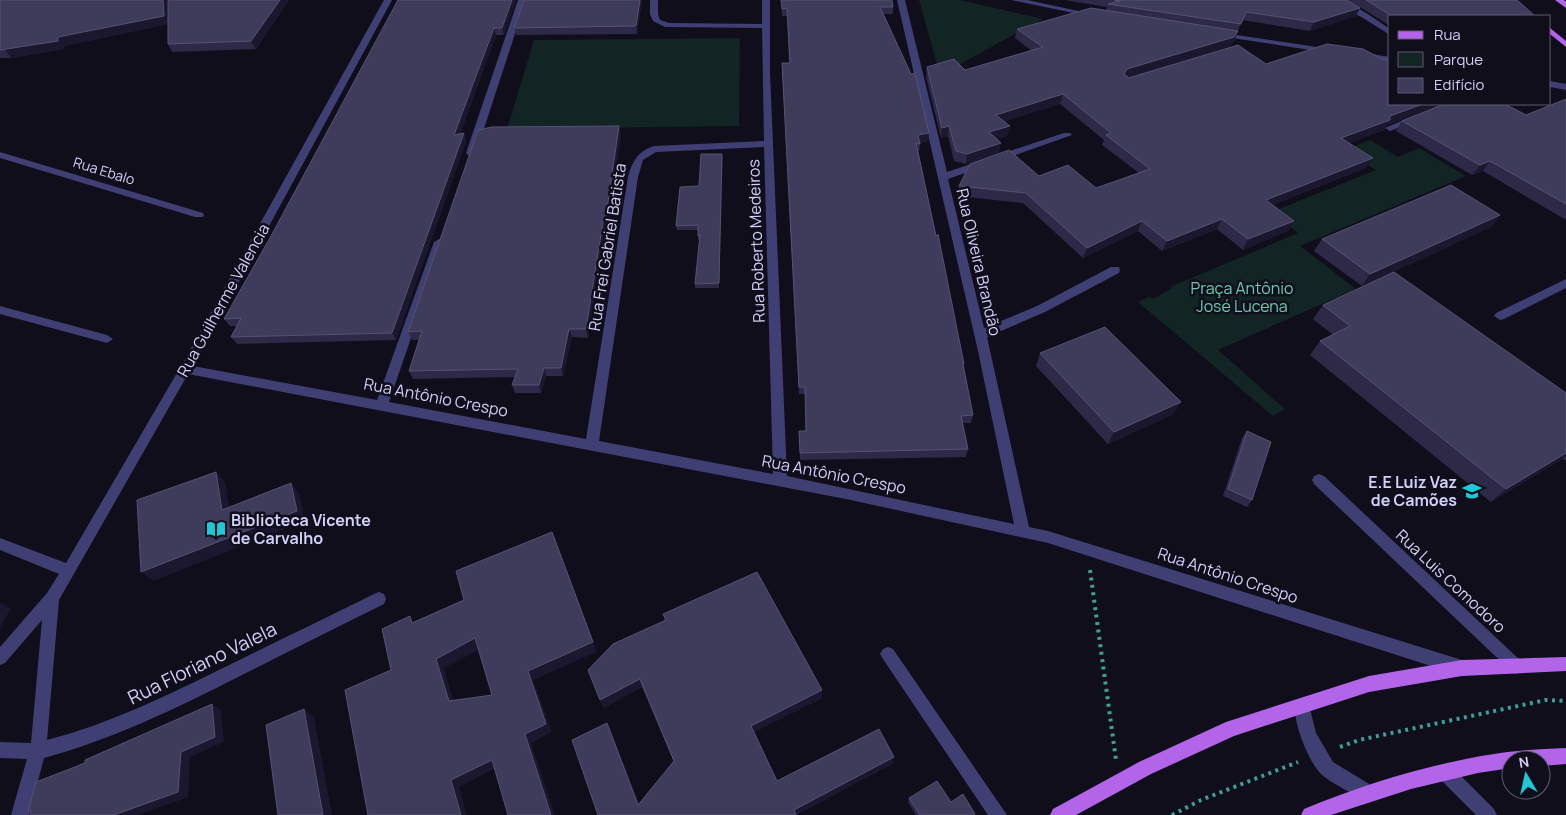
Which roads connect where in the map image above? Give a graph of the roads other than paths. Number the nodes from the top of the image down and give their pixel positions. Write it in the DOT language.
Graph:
graph roads {
  1 [pos="388,0"];
  2 [pos="522,0"];
  3 [pos="654,0"];
  4 [pos="766,0"];
  5 [pos="902,0"];
  6 [pos="1015,0"];
  7 [pos="1333,0"];
  8 [pos="1559,0"];
  9 [pos="1566,6"];
  10 [pos="1099,16"];
  11 [pos="766,26"];
  12 [pos="1551,31"];
  13 [pos="1388,32"];
  14 [pos="1213,33"];
  15 [pos="1252,38"];
  16 [pos="1566,45"];
  17 [pos="1240,46"];
  18 [pos="1339,52"];
  19 [pos="1357,55"];
  20 [pos="1388,60"];
  21 [pos="1551,84"];
  22 [pos="1566,86"];
  23 [pos="1426,114"];
  24 [pos="1390,128"];
  25 [pos="1067,135"];
  26 [pos="769,144"];
  27 [pos="0,154"];
  28 [pos="468,160"];
  29 [pos="943,177"];
  30 [pos="199,215"];
  31 [pos="442,235"];
  32 [pos="1115,270"];
  33 [pos="1566,283"];
  34 [pos="0,310"];
  35 [pos="1500,316"];
  36 [pos="980,335"];
  37 [pos="107,339"];
  38 [pos="185,369"];
  39 [pos="382,405"];
  40 [pos="592,445"];
  41 [pos="780,480"];
  42 [pos="1319,480"];
  43 [pos="1023,531"];
  44 [pos="0,544"];
  45 [pos="69,571"];
  46 [pos="52,598"];
  47 [pos="379,599"];
  48 [pos="888,654"];
  49 [pos="0,658"];
  50 [pos="1566,664"];
  51 [pos="1516,666"];
  52 [pos="1462,668"];
  53 [pos="1302,707"];
  54 [pos="0,750"];
  55 [pos="38,751"];
  56 [pos="1566,756"];
  57 [pos="1551,757"];
  58 [pos="1501,761"];
  59 [pos="1445,772"];
  60 [pos="1368,793"];
  61 [pos="20,815"];
  62 [pos="998,815"];
  63 [pos="1059,815"];
  64 [pos="1310,815"];
  65 [pos="1488,815"];
  1 -- 38 [label="street, Rua Guilherme Valencia"];
  2 -- 28 [label="street"];
  3 -- 11 [label="street"];
  4 -- 11 [label="street, Rua Roberto Medeiros"];
  5 -- 29 [label="street, Rua Oliveira Brandão"];
  6 -- 10 [label="street"];
  7 -- 13 [label="street"];
  8 -- 9 [label="main road"];
  11 -- 26 [label="street, Rua Roberto Medeiros"];
  12 -- 16 [label="main road"];
  14 -- 15 [label="street"];
  15 -- 17 [label="street"];
  15 -- 18 [label="street"];
  19 -- 20 [label="street"];
  21 -- 22 [label="street"];
  23 -- 24 [label="street"];
  25 -- 29 [label="street"];
  26 -- 40 [label="street, Rua Frei Gabriel Batista"];
  26 -- 41 [label="street, Rua Roberto Medeiros"];
  27 -- 30 [label="street, Rua Ebalo"];
  29 -- 36 [label="street, Rua Oliveira Brandão"];
  31 -- 39 [label="street"];
  32 -- 36 [label="street"];
  33 -- 35 [label="street"];
  34 -- 37 [label="street"];
  36 -- 43 [label="street, Rua Oliveira Brandão"];
  38 -- 39 [label="street, Rua Antônio Crespo"];
  38 -- 45 [label="street, Rua Guilherme Valencia"];
  39 -- 40 [label="street, Rua Antônio Crespo"];
  40 -- 41 [label="street, Rua Antônio Crespo"];
  41 -- 43 [label="street, Rua Antônio Crespo"];
  42 -- 51 [label="street, Rua Luis Comodoro"];
  43 -- 52 [label="street, Rua Antônio Crespo"];
  44 -- 45 [label="street"];
  45 -- 46 [label="street, Rua Guilherme Valencia"];
  46 -- 49 [label="street, Rua Guilherme Valencia"];
  46 -- 55 [label="street, Rua Guilherme Valencia"];
  47 -- 55 [label="street, Rua Floriano Valela"];
  48 -- 62 [label="street"];
  50 -- 51 [label="main road"];
  51 -- 52 [label="main road"];
  52 -- 53 [label="main road"];
  53 -- 60 [label="street"];
  53 -- 63 [label="main road"];
  54 -- 55 [label="street, Rua Floriano Valela"];
  55 -- 61 [label="street, Rua Guilherme Valencia"];
  56 -- 57 [label="main road"];
  58 -- 59 [label="main road"];
  59 -- 60 [label="main road"];
  59 -- 65 [label="street"];
  60 -- 64 [label="main road"];
}
